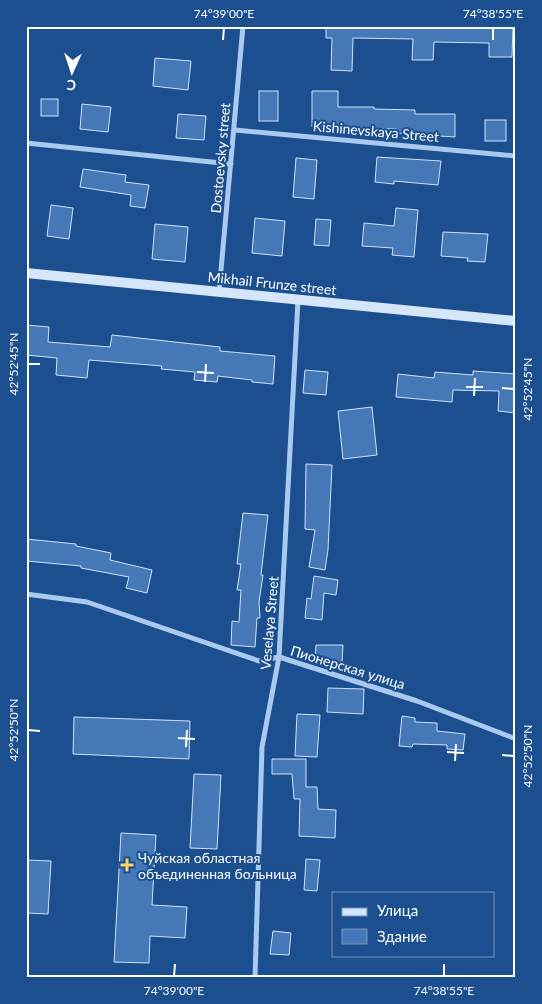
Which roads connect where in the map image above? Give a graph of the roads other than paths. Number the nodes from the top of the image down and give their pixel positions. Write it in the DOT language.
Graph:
graph roads {
  1 [pos="243,26"];
  2 [pos="234,130"];
  3 [pos="26,143"];
  4 [pos="516,156"];
  5 [pos="231,164"];
  6 [pos="26,273"];
  7 [pos="219,292"];
  8 [pos="298,299"];
  9 [pos="516,321"];
  10 [pos="26,594"];
  11 [pos="280,658"];
  12 [pos="516,738"];
  13 [pos="255,978"];
  1 -- 2 [label="street, Dostoevsky street"];
  2 -- 4 [label="street, Kishinevskaya Street"];
  2 -- 5 [label="street, Dostoevsky street"];
  3 -- 5 [label="street"];
  5 -- 7 [label="street, Dostoevsky street"];
  6 -- 7 [label="main road, Mikhail Frunze street"];
  7 -- 8 [label="main road, Mikhail Frunze street"];
  8 -- 9 [label="main road, Mikhail Frunze street"];
  8 -- 11 [label="street, Veselaya Street"];
  10 -- 11 [label="street, Пионерская улица"];
  11 -- 12 [label="street, Пионерская улица"];
  11 -- 13 [label="street, Veselaya Street"];
}
